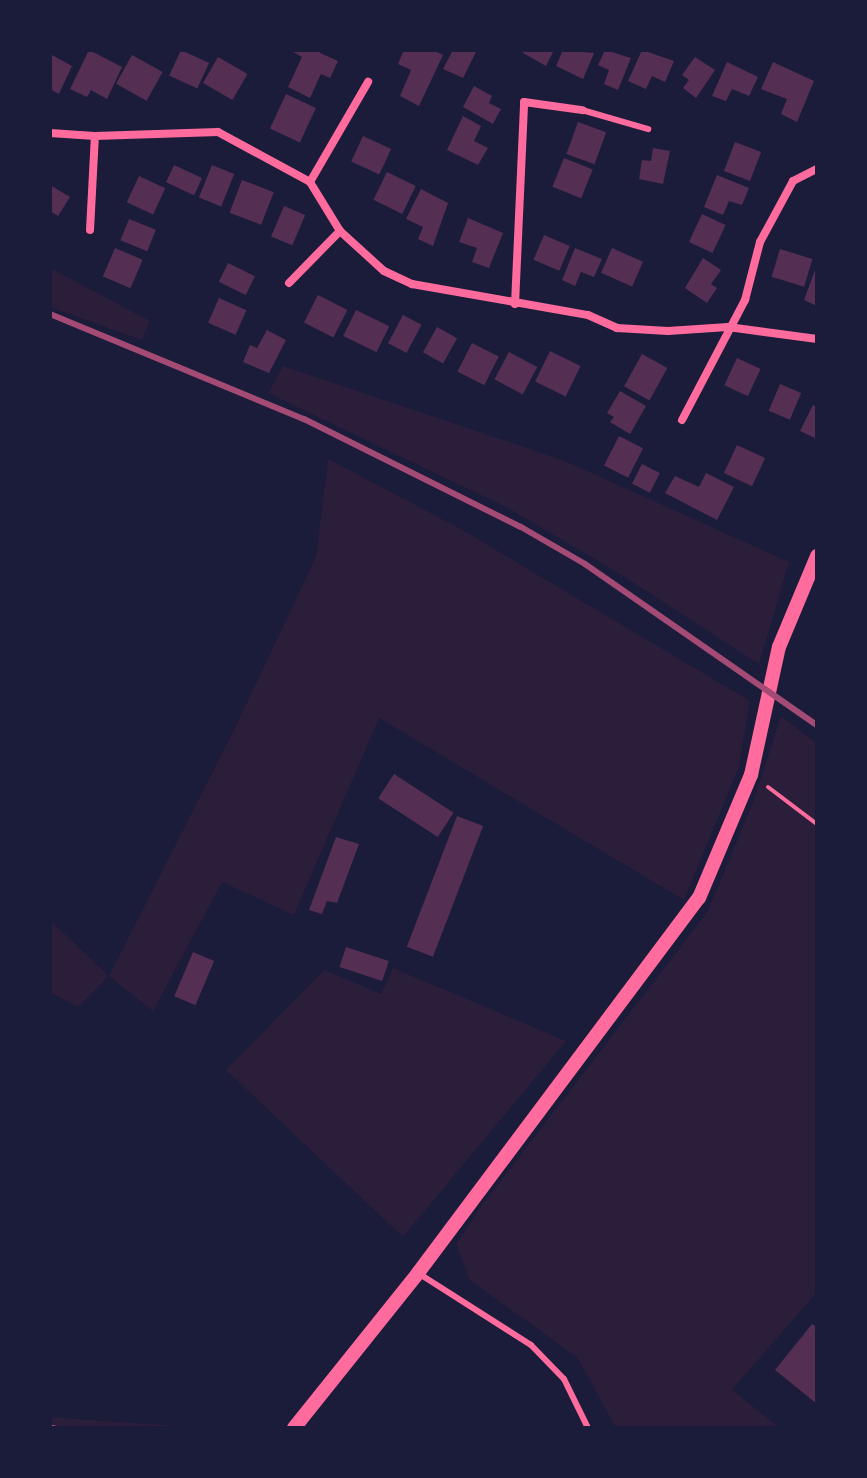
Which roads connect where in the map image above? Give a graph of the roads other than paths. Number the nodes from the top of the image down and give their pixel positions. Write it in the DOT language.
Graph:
graph roads {
  1 [pos="368,82"];
  2 [pos="582,110"];
  3 [pos="648,129"];
  4 [pos="50,133"];
  5 [pos="95,136"];
  6 [pos="817,169"];
  7 [pos="310,182"];
  8 [pos="90,230"];
  9 [pos="340,231"];
  10 [pos="289,283"];
  11 [pos="515,304"];
  12 [pos="728,327"];
  13 [pos="817,339"];
  14 [pos="682,420"];
  15 [pos="817,556"];
  16 [pos="418,1273"];
  17 [pos="294,1428"];
  18 [pos="588,1428"];
  1 -- 7 [label="street"];
  2 -- 3 [label="lane"];
  2 -- 11 [label="street"];
  4 -- 5 [label="street"];
  5 -- 7 [label="street"];
  5 -- 8 [label="street"];
  6 -- 12 [label="street"];
  7 -- 9 [label="street"];
  9 -- 10 [label="street"];
  9 -- 11 [label="street"];
  11 -- 12 [label="street"];
  12 -- 13 [label="street"];
  12 -- 14 [label="street"];
  15 -- 16 [label="street"];
  16 -- 17 [label="street"];
  16 -- 18 [label="lane"];
}
